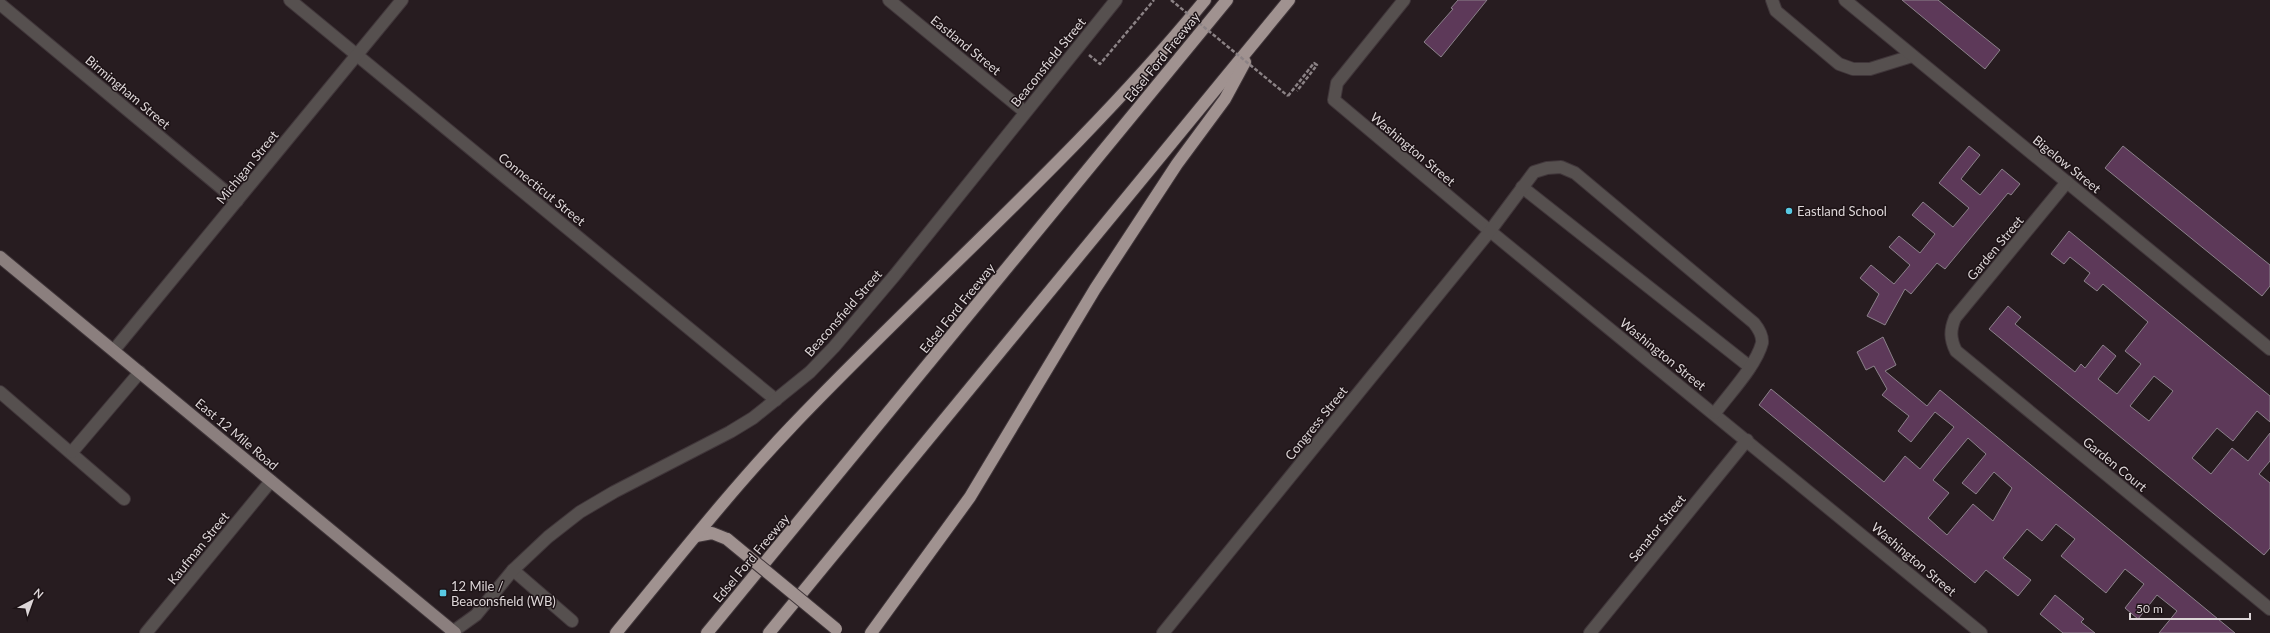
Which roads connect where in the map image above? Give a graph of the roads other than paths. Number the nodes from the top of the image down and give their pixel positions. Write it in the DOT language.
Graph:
graph roads {
  1 [pos="290,0"];
  2 [pos="402,0"];
  3 [pos="888,0"];
  4 [pos="1116,0"];
  5 [pos="1205,0"];
  6 [pos="1227,0"];
  7 [pos="1289,0"];
  8 [pos="1404,0"];
  9 [pos="1772,0"];
  10 [pos="1846,0"];
  11 [pos="0,4"];
  12 [pos="1259,36"];
  13 [pos="357,55"];
  14 [pos="1912,56"];
  15 [pos="1025,112"];
  16 [pos="2067,182"];
  17 [pos="1522,187"];
  18 [pos="237,201"];
  19 [pos="1490,231"];
  20 [pos="0,257"];
  21 [pos="1951,334"];
  22 [pos="2270,349"];
  23 [pos="114,350"];
  24 [pos="1750,367"];
  25 [pos="140,372"];
  26 [pos="0,392"];
  27 [pos="776,400"];
  28 [pos="1715,413"];
  29 [pos="1747,440"];
  30 [pos="72,452"];
  31 [pos="271,481"];
  32 [pos="124,499"];
  33 [pos="696,536"];
  34 [pos="513,570"];
  35 [pos="2270,609"];
  36 [pos="572,621"];
  37 [pos="838,631"];
  38 [pos="453,632"];
  39 [pos="146,633"];
  40 [pos="616,633"];
  41 [pos="707,633"];
  42 [pos="769,633"];
  43 [pos="871,633"];
  44 [pos="1163,633"];
  45 [pos="1590,633"];
  46 [pos="1981,633"];
  1 -- 13 [label="street, Connecticut Street"];
  2 -- 13 [label="street, Michigan Street"];
  3 -- 15 [label="street, Eastland Street"];
  4 -- 15 [label="street, Beaconsfield Street"];
  5 -- 33 [label="highway"];
  6 -- 41 [label="highway, Edsel Ford Freeway"];
  7 -- 12 [label="highway"];
  8 -- 19 [label="street, Washington Street"];
  9 -- 14 [label="street"];
  10 -- 14 [label="street, Bigelow Street"];
  11 -- 18 [label="street, Birmingham Street"];
  12 -- 42 [label="highway"];
  12 -- 43 [label="highway"];
  13 -- 18 [label="street, Michigan Street"];
  13 -- 27 [label="street, Connecticut Street"];
  14 -- 16 [label="street, Bigelow Street"];
  15 -- 27 [label="street, Beaconsfield Street"];
  16 -- 21 [label="street, Garden Street"];
  16 -- 22 [label="street, Bigelow Street"];
  17 -- 19 [label="street, Congress Street"];
  17 -- 24 [label="street"];
  17 -- 24 [label="street, Congress Street"];
  18 -- 23 [label="street, Michigan Street"];
  19 -- 28 [label="street, Washington Street"];
  19 -- 44 [label="street, Congress Street"];
  20 -- 23 [label="main road, East 12 Mile Road"];
  21 -- 35 [label="street, Garden Court"];
  23 -- 25 [label="main road, East 12 Mile Road"];
  24 -- 28 [label="street, Congress Street"];
  25 -- 30 [label="street"];
  25 -- 31 [label="main road, East 12 Mile Road"];
  26 -- 30 [label="street"];
  27 -- 34 [label="street, Beaconsfield Street"];
  28 -- 29 [label="street, Washington Street"];
  29 -- 45 [label="street, Senator Street"];
  29 -- 46 [label="street, Washington Street"];
  30 -- 32 [label="street"];
  31 -- 38 [label="main road, East 12 Mile Road"];
  31 -- 39 [label="street, Kaufman Street"];
  33 -- 37 [label="highway, bridge"];
  33 -- 40 [label="highway"];
  34 -- 36 [label="street"];
  34 -- 38 [label="street, Beaconsfield Street"];
}
